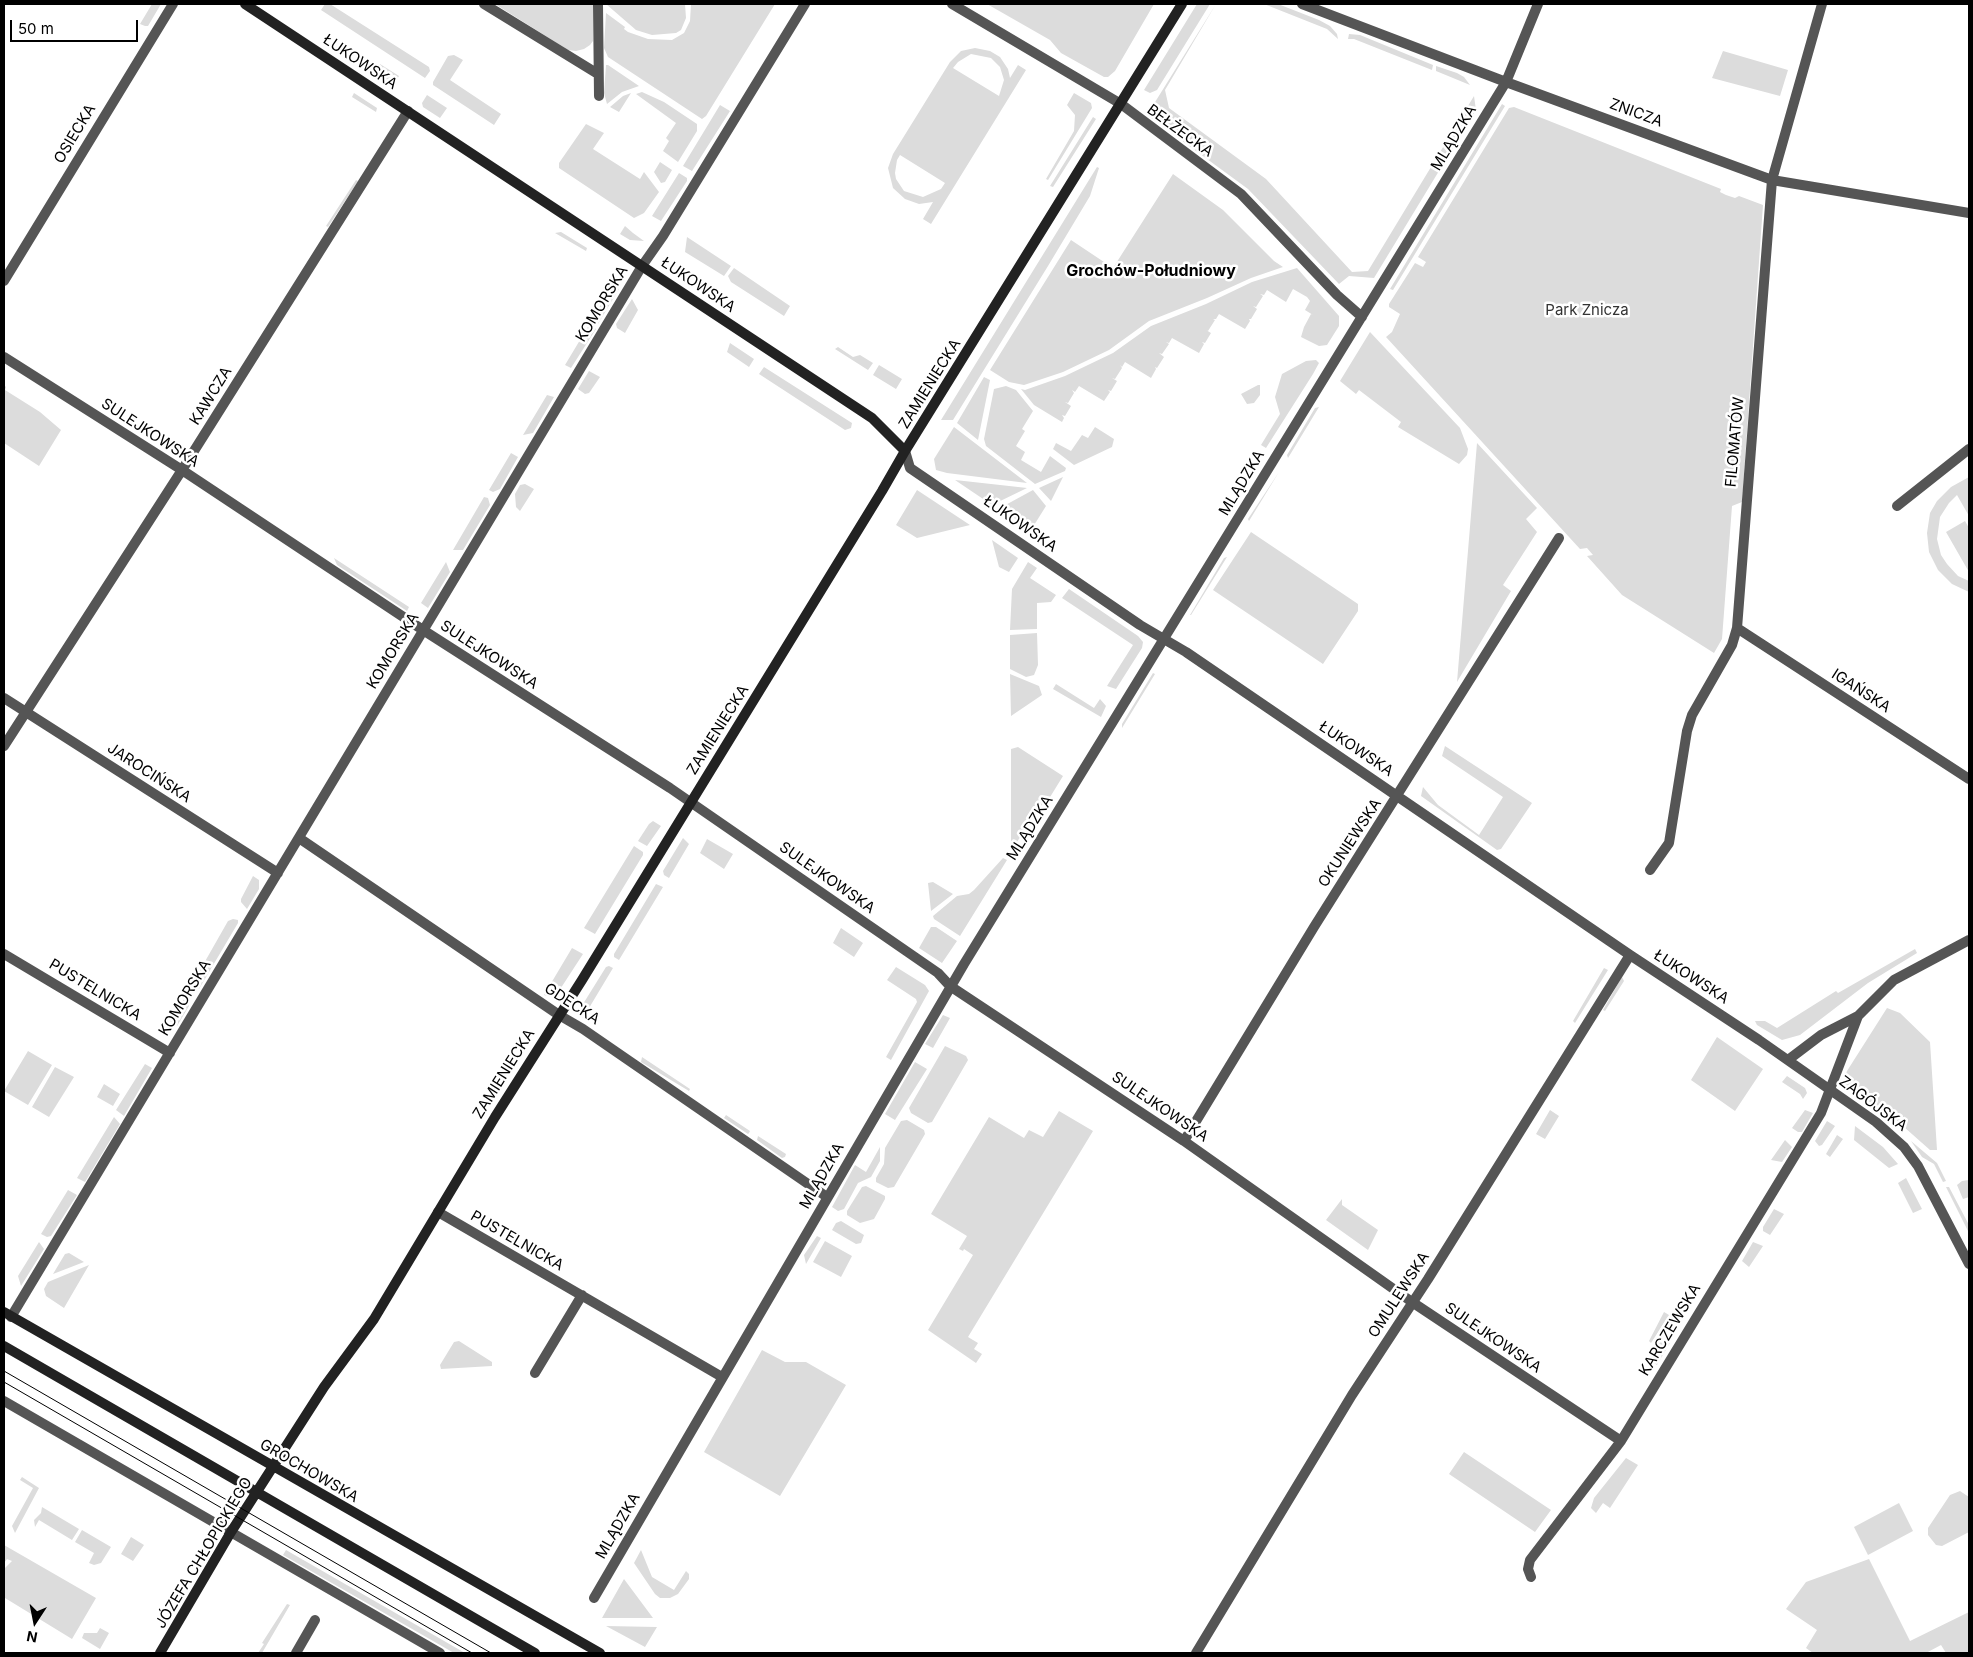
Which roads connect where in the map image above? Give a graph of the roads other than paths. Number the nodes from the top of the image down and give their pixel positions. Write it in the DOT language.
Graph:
graph roads {
  1 [pos="173,4"];
  2 [pos="245,4"];
  3 [pos="484,4"];
  4 [pos="598,4"];
  5 [pos="805,4"];
  6 [pos="952,4"];
  7 [pos="1182,4"];
  8 [pos="1302,4"];
  9 [pos="1538,4"];
  10 [pos="1822,4"];
  11 [pos="598,74"];
  12 [pos="1506,82"];
  13 [pos="599,96"];
  14 [pos="1121,104"];
  15 [pos="408,112"];
  16 [pos="1772,180"];
  17 [pos="1969,213"];
  18 [pos="642,266"];
  19 [pos="4,280"];
  20 [pos="1362,317"];
  21 [pos="4,357"];
  22 [pos="1969,449"];
  23 [pos="905,451"];
  24 [pos="182,470"];
  25 [pos="1897,506"];
  26 [pos="1559,538"];
  27 [pos="1737,628"];
  28 [pos="423,630"];
  29 [pos="1164,638"];
  30 [pos="4,698"];
  31 [pos="26,712"];
  32 [pos="4,746"];
  33 [pos="1969,779"];
  34 [pos="1398,796"];
  35 [pos="691,802"];
  36 [pos="298,838"];
  37 [pos="1650,870"];
  38 [pos="278,873"];
  39 [pos="1969,940"];
  40 [pos="4,954"];
  41 [pos="1630,955"];
  42 [pos="950,986"];
  43 [pos="559,1015"];
  44 [pos="1858,1016"];
  45 [pos="170,1053"];
  46 [pos="1788,1060"];
  47 [pos="1830,1091"];
  48 [pos="1184,1141"];
  49 [pos="827,1197"];
  50 [pos="438,1212"];
  51 [pos="1969,1264"];
  52 [pos="582,1295"];
  53 [pos="1412,1302"];
  54 [pos="8,1314"];
  55 [pos="4,1346"];
  56 [pos="535,1372"];
  57 [pos="722,1377"];
  58 [pos="4,1401"];
  59 [pos="1621,1441"];
  60 [pos="274,1468"];
  61 [pos="258,1492"];
  62 [pos="231,1532"];
  63 [pos="1530,1577"];
  64 [pos="594,1598"];
  65 [pos="315,1620"];
  66 [pos="160,1653"];
  67 [pos="296,1653"];
  68 [pos="440,1653"];
  69 [pos="535,1653"];
  70 [pos="600,1653"];
  71 [pos="1196,1653"];
  1 -- 19 [label="street, OSIECKA"];
  2 -- 15 [label="street, ŁUKOWSKA"];
  3 -- 11 [label="street"];
  4 -- 11 [label="street"];
  5 -- 18 [label="street, KOMORSKA"];
  6 -- 14 [label="street, BEŁŻECKA"];
  7 -- 14 [label="street, ZAMIENIECKA"];
  8 -- 12 [label="street, ZNICZA"];
  9 -- 12 [label="street, MLĄDZKA"];
  10 -- 16 [label="street, FILOMATÓW"];
  11 -- 13 [label="street"];
  12 -- 16 [label="street, ZNICZA"];
  12 -- 20 [label="street, MLĄDZKA"];
  14 -- 20 [label="street, BEŁŻECKA"];
  14 -- 23 [label="street, ZAMIENIECKA"];
  15 -- 18 [label="street, ŁUKOWSKA"];
  15 -- 24 [label="street, KAWCZA"];
  16 -- 17 [label="street, ZNICZA"];
  16 -- 27 [label="street, FILOMATÓW"];
  18 -- 23 [label="street, ŁUKOWSKA"];
  18 -- 28 [label="street, KOMORSKA"];
  20 -- 29 [label="street, MLĄDZKA"];
  21 -- 24 [label="street, SULEJKOWSKA"];
  22 -- 25 [label="street"];
  23 -- 29 [label="street, ŁUKOWSKA"];
  23 -- 35 [label="street, ZAMIENIECKA"];
  24 -- 28 [label="street, SULEJKOWSKA"];
  24 -- 31 [label="street, KAWCZA"];
  26 -- 34 [label="street, OKUNIEWSKA"];
  27 -- 33 [label="street, IGAŃSKA"];
  27 -- 37 [label="street, FILOMATÓW"];
  28 -- 35 [label="street, SULEJKOWSKA"];
  28 -- 36 [label="street, KOMORSKA"];
  29 -- 34 [label="street, ŁUKOWSKA"];
  29 -- 42 [label="street, MLĄDZKA"];
  30 -- 31 [label="street, JAROCIŃSKA"];
  31 -- 32 [label="street, KAWCZA"];
  31 -- 38 [label="street, JAROCIŃSKA"];
  34 -- 41 [label="street, ŁUKOWSKA"];
  34 -- 48 [label="street, OKUNIEWSKA"];
  35 -- 42 [label="street, SULEJKOWSKA"];
  35 -- 43 [label="street, ZAMIENIECKA"];
  36 -- 38 [label="street, KOMORSKA"];
  36 -- 43 [label="street, GDECKA"];
  38 -- 45 [label="street, KOMORSKA"];
  39 -- 44 [label="street"];
  40 -- 45 [label="street, PUSTELNICKA"];
  41 -- 46 [label="street, ŁUKOWSKA"];
  41 -- 53 [label="street, OMULEWSKA"];
  42 -- 48 [label="street, SULEJKOWSKA"];
  42 -- 49 [label="street, MLĄDZKA"];
  43 -- 49 [label="street, GDECKA"];
  43 -- 50 [label="street, ZAMIENIECKA"];
  44 -- 46 [label="street"];
  44 -- 47 [label="street, KARCZEWSKA"];
  45 -- 54 [label="street, KOMORSKA"];
  46 -- 47 [label="street, ZAGÓJSKA"];
  47 -- 51 [label="street, ZAGÓJSKA"];
  47 -- 59 [label="street, KARCZEWSKA"];
  48 -- 53 [label="street, SULEJKOWSKA"];
  49 -- 57 [label="street, MLĄDZKA"];
  50 -- 52 [label="street, PUSTELNICKA"];
  50 -- 60 [label="street, ZAMIENIECKA"];
  52 -- 56 [label="street"];
  52 -- 57 [label="street, PUSTELNICKA"];
  53 -- 59 [label="street, SULEJKOWSKA"];
  53 -- 71 [label="street, OMULEWSKA"];
  54 -- 60 [label="street, GROCHOWSKA"];
  55 -- 61 [label="street"];
  57 -- 64 [label="street, MLĄDZKA"];
  58 -- 62 [label="street"];
  59 -- 63 [label="street, KARCZEWSKA"];
  60 -- 61 [label="street, JÓZEFA CHŁOPICKIEGO"];
  60 -- 70 [label="street, GROCHOWSKA"];
  61 -- 62 [label="street, JÓZEFA CHŁOPICKIEGO"];
  61 -- 69 [label="street"];
  62 -- 66 [label="street, JÓZEFA CHŁOPICKIEGO"];
  62 -- 68 [label="street"];
  65 -- 67 [label="street"];
}
